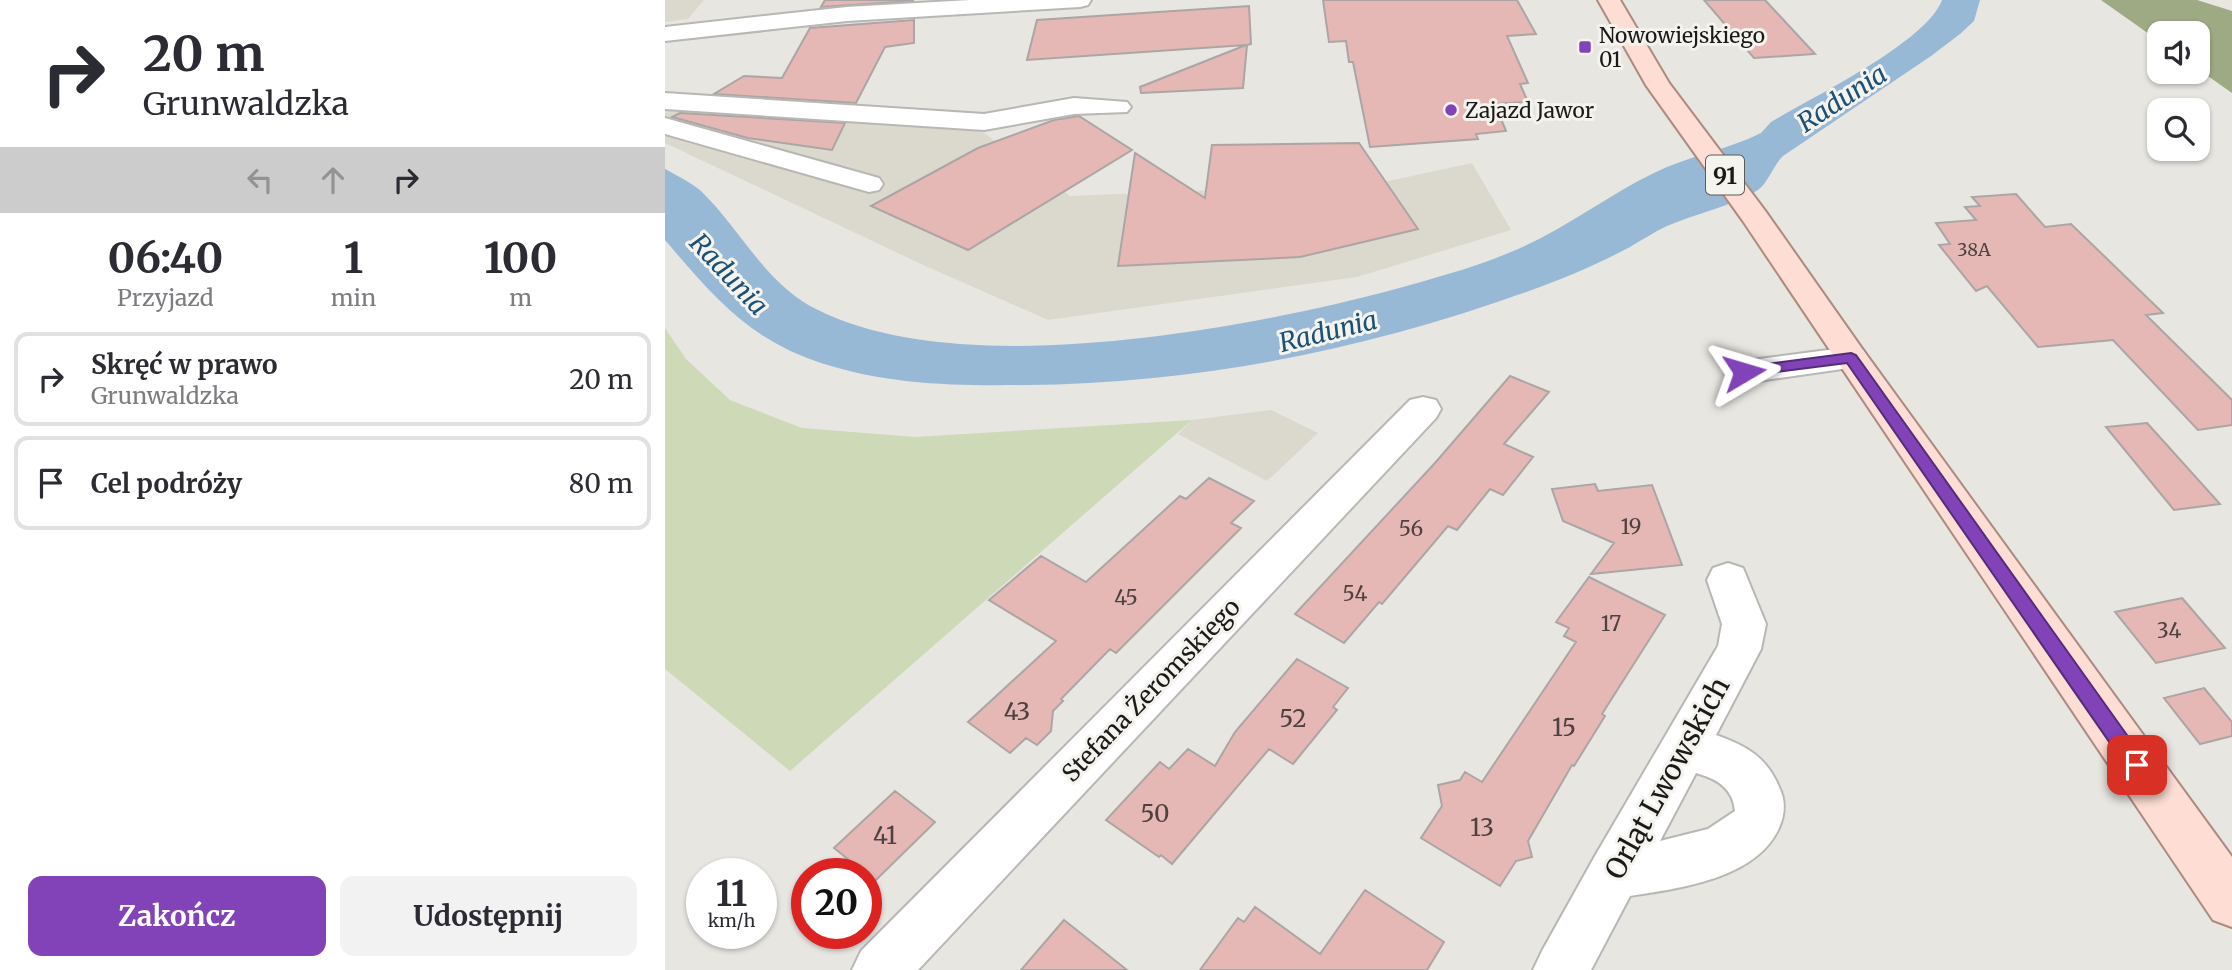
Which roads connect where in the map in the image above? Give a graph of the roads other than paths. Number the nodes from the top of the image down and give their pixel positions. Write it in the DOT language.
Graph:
graph roads {
  1 [pos="1080,0"];
  2 [pos="1609,0"];
  3 [pos="958,4"];
  4 [pos="851,7"];
  5 [pos="710,8"];
  6 [pos="699,29"];
  7 [pos="665,34"];
  8 [pos="665,101"];
  9 [pos="1118,107"];
  10 [pos="665,125"];
  11 [pos="869,184"];
  12 [pos="1851,358"];
  13 [pos="1744,372"];
  14 [pos="1423,409"];
  15 [pos="1728,580"];
  16 [pos="1684,748"];
  17 [pos="1613,874"];
  18 [pos="2232,901"];
  19 [pos="880,970"];
  20 [pos="1561,970"];
  1 -- 3 [label="street"];
  2 -- 12 [label="main road, 91"];
  3 -- 4 [label="street"];
  4 -- 6 [label="street"];
  5 -- 6 [label="street"];
  6 -- 7 [label="street"];
  8 -- 9 [label="street"];
  10 -- 11 [label="street"];
  12 -- 13 [label="street"];
  12 -- 18 [label="main road, 91"];
  14 -- 19 [label="street, Stefana Żeromskiego"];
  15 -- 16 [label="street, Orląt Lwowskich"];
  16 -- 17 [label="street, Orląt Lwowskich"];
  16 -- 17 [label="street"];
  17 -- 20 [label="street, Orląt Lwowskich"];
}
